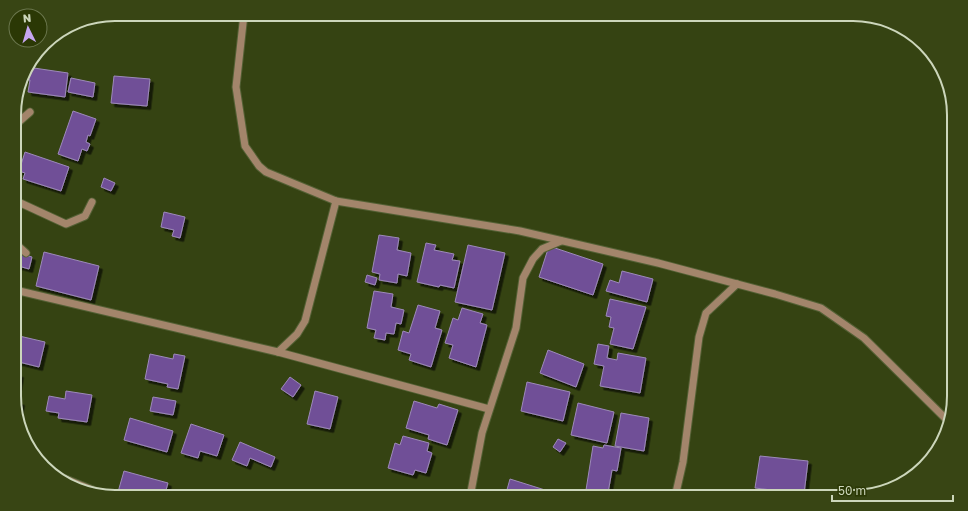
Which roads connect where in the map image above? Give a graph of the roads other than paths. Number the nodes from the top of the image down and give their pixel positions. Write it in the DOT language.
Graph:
graph roads {
  1 [pos="243,21"];
  2 [pos="30,112"];
  3 [pos="21,120"];
  4 [pos="336,201"];
  5 [pos="92,202"];
  6 [pos="21,203"];
  7 [pos="561,241"];
  8 [pos="21,248"];
  9 [pos="26,252"];
  10 [pos="737,284"];
  11 [pos="21,291"];
  12 [pos="278,352"];
  13 [pos="489,409"];
  14 [pos="944,417"];
  15 [pos="471,490"];
  16 [pos="677,490"];
  1 -- 4 [label="street"];
  2 -- 3 [label="street"];
  4 -- 7 [label="street"];
  4 -- 12 [label="street"];
  5 -- 6 [label="street"];
  7 -- 10 [label="street"];
  7 -- 13 [label="street"];
  8 -- 9 [label="street"];
  10 -- 14 [label="street"];
  10 -- 16 [label="street"];
  11 -- 12 [label="street"];
  12 -- 13 [label="street"];
  13 -- 15 [label="street"];
}
